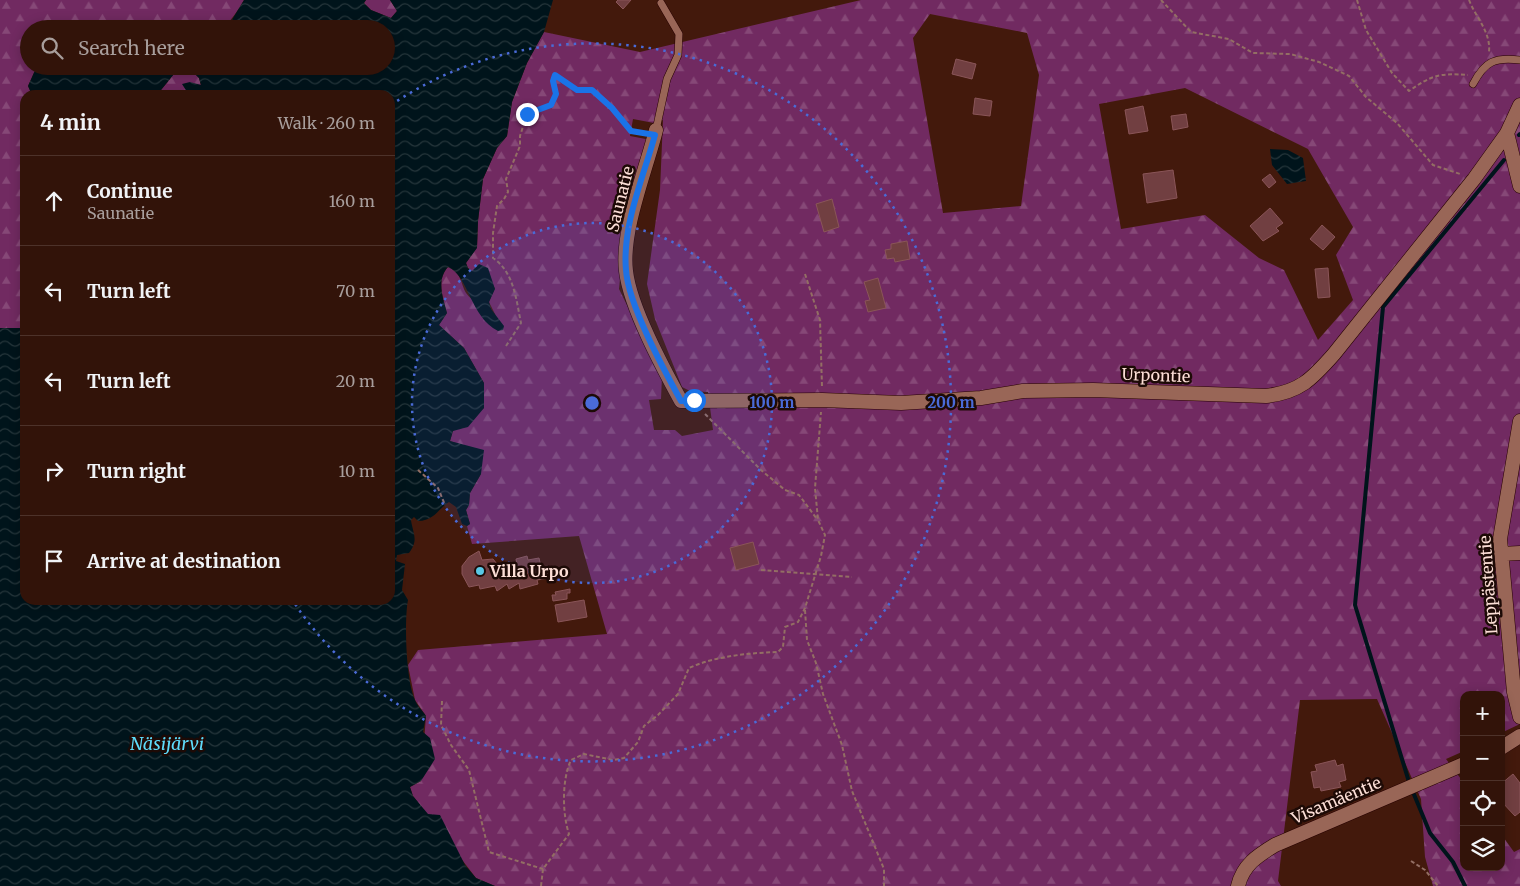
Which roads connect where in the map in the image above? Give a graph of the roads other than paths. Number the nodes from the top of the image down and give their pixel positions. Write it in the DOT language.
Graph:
graph roads {
  1 [pos="661,3"];
  2 [pos="1520,60"];
  3 [pos="1473,84"];
  4 [pos="1520,105"];
  5 [pos="656,133"];
  6 [pos="1507,133"];
  7 [pos="1520,186"];
  8 [pos="688,401"];
  9 [pos="1520,421"];
  10 [pos="1520,553"];
  11 [pos="1501,554"];
  12 [pos="1520,717"];
  13 [pos="1520,736"];
  14 [pos="1505,745"];
  15 [pos="1460,766"];
  16 [pos="1238,886"];
  1 -- 5 [label="lane, Saunatie"];
  2 -- 3 [label="lane"];
  4 -- 6 [label="street"];
  5 -- 8 [label="street, Saunatie"];
  6 -- 7 [label="street"];
  6 -- 8 [label="street, Urpontie"];
  9 -- 11 [label="street, Leppästentie"];
  10 -- 11 [label="street"];
  11 -- 12 [label="street, Leppästentie"];
  13 -- 14 [label="street"];
  15 -- 16 [label="street, Visamäentie"];
}
